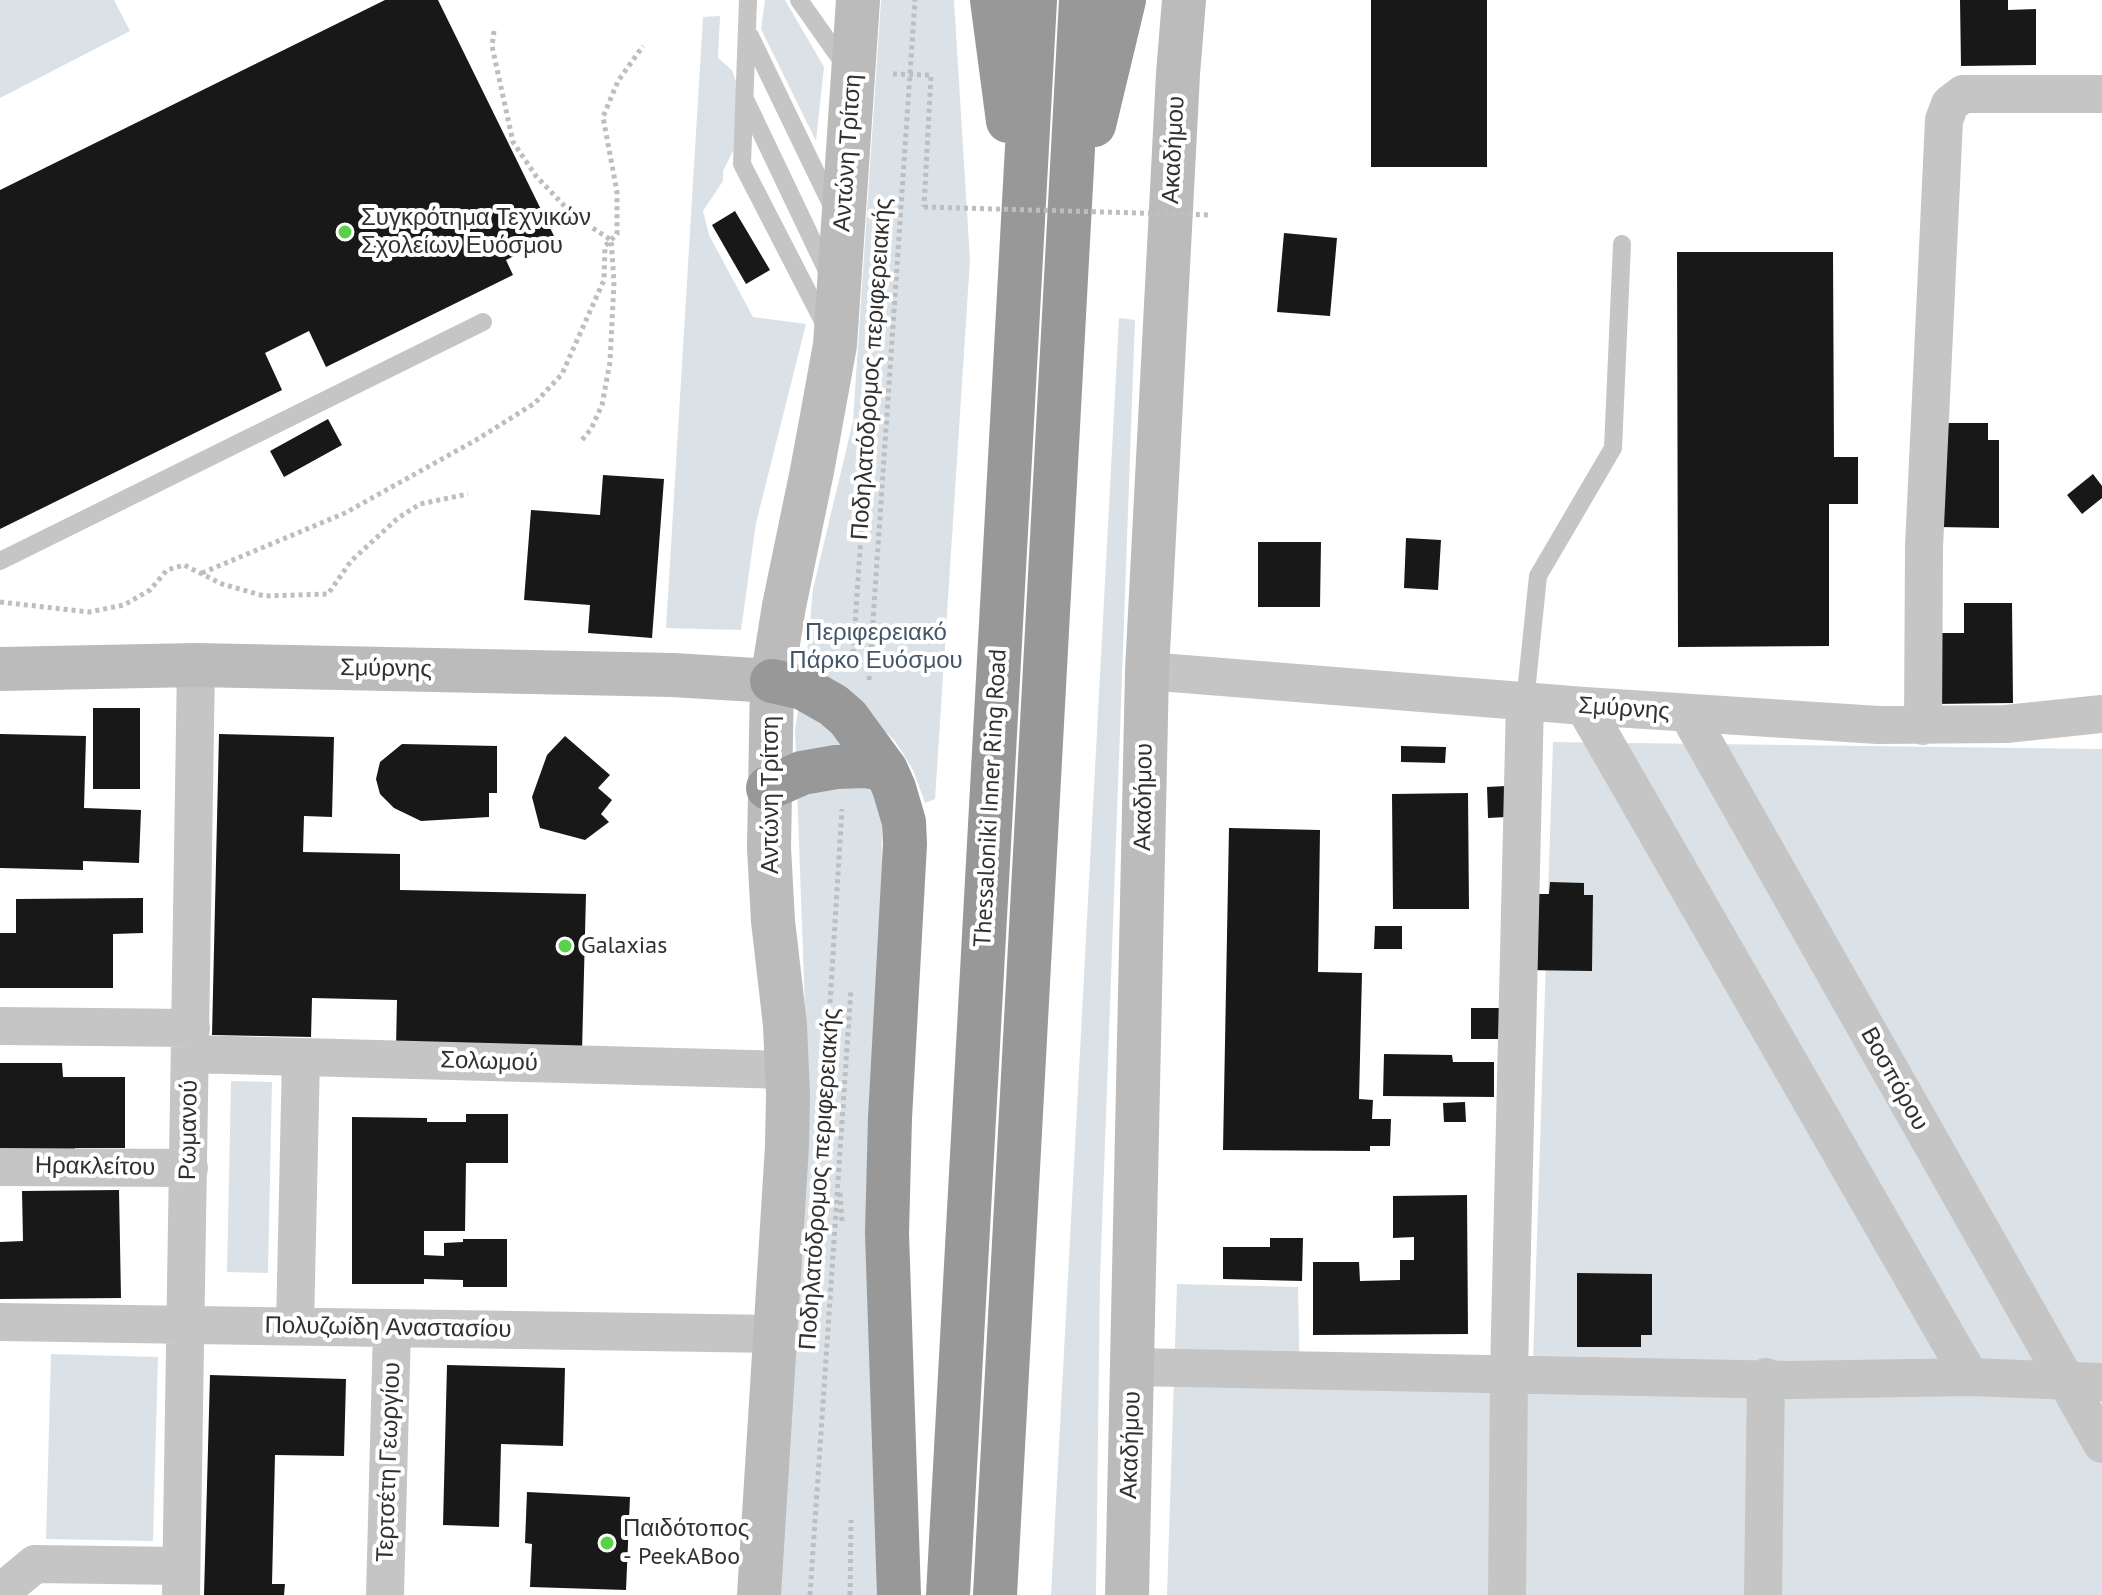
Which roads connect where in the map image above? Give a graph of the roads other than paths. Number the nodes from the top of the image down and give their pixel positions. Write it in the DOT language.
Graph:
graph roads {
  1 [pos="748,0"];
  2 [pos="799,0"];
  3 [pos="992,0"];
  4 [pos="1035,0"];
  5 [pos="1081,0"];
  6 [pos="1124,0"];
  7 [pos="1184,0"];
  8 [pos="853,7"];
  9 [pos="747,32"];
  10 [pos="873,75"];
  11 [pos="2102,94"];
  12 [pos="745,98"];
  13 [pos="843,228"];
  14 [pos="1022,231"];
  15 [pos="1069,232"];
  16 [pos="1622,244"];
  17 [pos="838,294"];
  18 [pos="483,322"];
  19 [pos="835,345"];
  20 [pos="0,561"];
  21 [pos="196,665"];
  22 [pos="0,669"];
  23 [pos="1147,671"];
  24 [pos="772,681"];
  25 [pos="1525,702"];
  26 [pos="1584,706"];
  27 [pos="1688,714"];
  28 [pos="2102,714"];
  29 [pos="1923,726"];
  30 [pos="876,755"];
  31 [pos="768,788"];
  32 [pos="0,1026"];
  33 [pos="191,1041"];
  34 [pos="301,1057"];
  35 [pos="788,1070"];
  36 [pos="0,1167"];
  37 [pos="189,1168"];
  38 [pos="0,1322"];
  39 [pos="187,1325"];
  40 [pos="295,1326"];
  41 [pos="392,1328"];
  42 [pos="775,1334"];
  43 [pos="1133,1367"];
  44 [pos="1509,1373"];
  45 [pos="1766,1377"];
  46 [pos="1970,1377"];
  47 [pos="2065,1381"];
  48 [pos="2102,1382"];
  49 [pos="2102,1444"];
  50 [pos="181,1580"];
  51 [pos="0,1593"];
  52 [pos="385,1595"];
  53 [pos="759,1595"];
  54 [pos="899,1595"];
  55 [pos="948,1595"];
  56 [pos="995,1595"];
  57 [pos="1127,1595"];
  58 [pos="1507,1595"];
  59 [pos="1763,1595"];
  1 -- 9 [label="lane"];
  2 -- 10 [label="lane"];
  3 -- 14 [label="highway"];
  4 -- 14 [label="highway, Thessaloniki Inner Ring Road"];
  5 -- 15 [label="highway, Thessaloniki Inner Ring Road"];
  6 -- 15 [label="highway"];
  7 -- 23 [label="street, Ακαδήμου"];
  8 -- 10 [label="street, Αντώνη Τρίτση"];
  9 -- 12 [label="lane"];
  9 -- 13 [label="lane"];
  10 -- 13 [label="street, Αντώνη Τρίτση"];
  11 -- 29 [label="street"];
  12 -- 17 [label="lane"];
  12 -- 19 [label="lane"];
  13 -- 17 [label="street, Αντώνη Τρίτση"];
  14 -- 55 [label="highway, Thessaloniki Inner Ring Road"];
  15 -- 56 [label="highway, Thessaloniki Inner Ring Road"];
  16 -- 25 [label="lane"];
  17 -- 19 [label="street, Αντώνη Τρίτση"];
  18 -- 20 [label="lane"];
  19 -- 24 [label="street, Αντώνη Τρίτση"];
  21 -- 22 [label="street, Σμύρνης"];
  21 -- 24 [label="street, Σμύρνης"];
  21 -- 33 [label="street, Ρωμανού"];
  23 -- 25 [label="street, Σμύρνης"];
  23 -- 43 [label="street, Ακαδήμου"];
  24 -- 30 [label="highway"];
  24 -- 31 [label="street, Αντώνη Τρίτση"];
  25 -- 26 [label="street, Σμύρνης"];
  25 -- 44 [label="street"];
  26 -- 27 [label="street, Σμύρνης"];
  26 -- 46 [label="street"];
  27 -- 29 [label="street, Σμύρνης"];
  27 -- 47 [label="street, Βοσπόρου"];
  28 -- 29 [label="street, Σμύρνης"];
  30 -- 31 [label="highway"];
  30 -- 54 [label="highway"];
  31 -- 35 [label="street, Αντώνη Τρίτση"];
  32 -- 33 [label="street, Σολωμού"];
  33 -- 34 [label="street, Σολωμού"];
  33 -- 37 [label="street, Ρωμανού"];
  34 -- 35 [label="street, Σολωμού"];
  34 -- 40 [label="street"];
  35 -- 42 [label="street, Αντώνη Τρίτση"];
  36 -- 37 [label="street, Ηρακλείτου"];
  37 -- 39 [label="street, Ρωμανού"];
  38 -- 39 [label="street, Πολυζωίδη Αναστασίου"];
  39 -- 40 [label="street, Πολυζωίδη Αναστασίου"];
  39 -- 50 [label="street, Ρωμανού"];
  40 -- 41 [label="street, Πολυζωίδη Αναστασίου"];
  41 -- 42 [label="street, Πολυζωίδη Αναστασίου"];
  41 -- 52 [label="street, Τερτσέτη Γεωργίου"];
  42 -- 53 [label="street, Αντώνη Τρίτση"];
  43 -- 44 [label="street"];
  43 -- 57 [label="street, Ακαδήμου"];
  44 -- 45 [label="street"];
  44 -- 58 [label="street"];
  45 -- 46 [label="street"];
  45 -- 59 [label="street"];
  46 -- 47 [label="street"];
  47 -- 48 [label="street"];
  47 -- 49 [label="street, Βοσπόρου"];
  50 -- 51 [label="street"];
}
